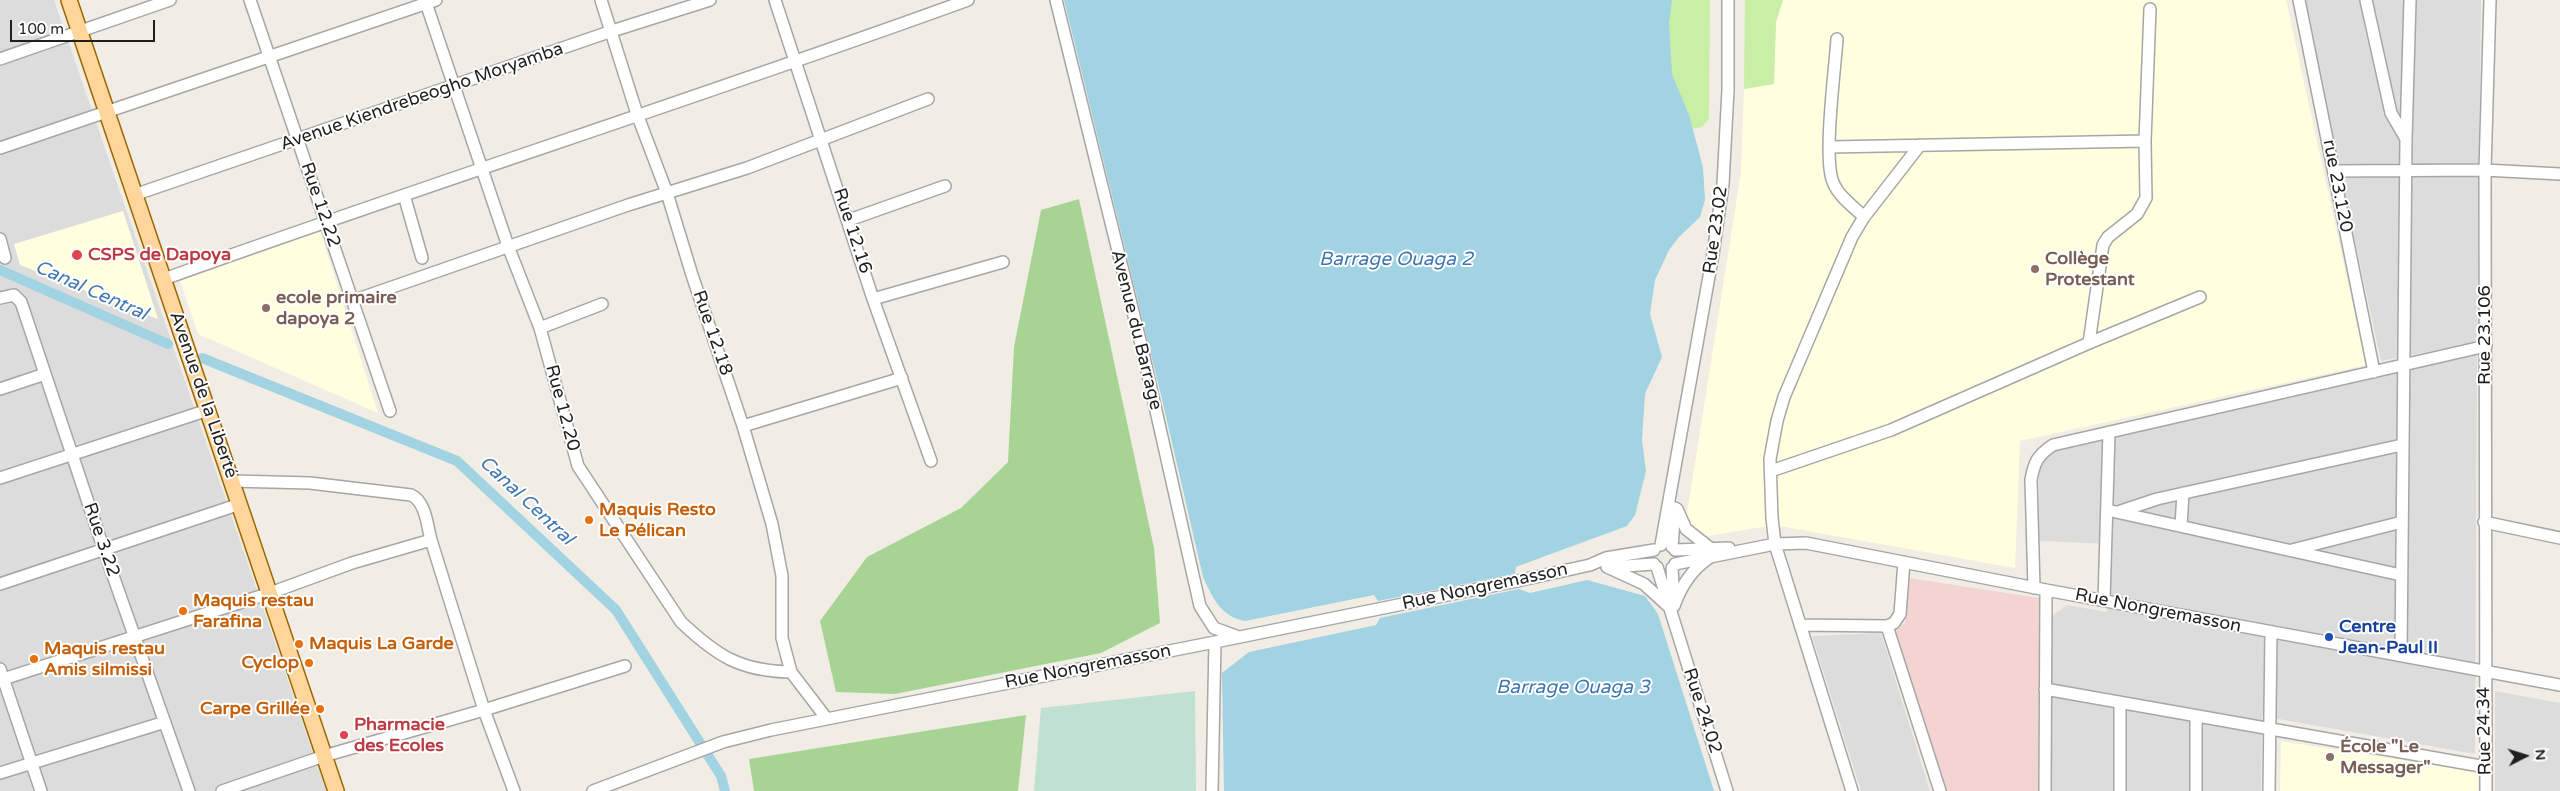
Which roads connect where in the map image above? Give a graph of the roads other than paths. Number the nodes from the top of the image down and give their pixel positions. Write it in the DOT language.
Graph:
graph roads {
  1 [pos="69,0"];
  2 [pos="170,0"];
  3 [pos="250,0"];
  4 [pos="601,0"];
  5 [pos="710,0"];
  6 [pos="775,0"];
  7 [pos="968,0"];
  8 [pos="1056,0"];
  9 [pos="1728,0"];
  10 [pos="2299,0"];
  11 [pos="2366,0"];
  12 [pos="2410,0"];
  13 [pos="2490,0"];
  14 [pos="429,1"];
  15 [pos="2150,9"];
  16 [pos="79,31"];
  17 [pos="612,31"];
  18 [pos="1837,39"];
  19 [pos="270,58"];
  20 [pos="0,59"];
  21 [pos="794,63"];
  22 [pos="453,87"];
  23 [pos="928,99"];
  24 [pos="107,112"];
  25 [pos="637,114"];
  26 [pos="2406,139"];
  27 [pos="298,140"];
  28 [pos="822,140"];
  29 [pos="2145,141"];
  30 [pos="1920,145"];
  31 [pos="1830,147"];
  32 [pos="0,148"];
  33 [pos="482,168"];
  34 [pos="2407,170"];
  35 [pos="2485,170"];
  36 [pos="2335,171"];
  37 [pos="2560,174"];
  38 [pos="945,186"];
  39 [pos="667,193"];
  40 [pos="134,195"];
  41 [pos="404,195"];
  42 [pos="1864,217"];
  43 [pos="849,220"];
  44 [pos="326,221"];
  45 [pos="0,238"];
  46 [pos="508,246"];
  47 [pos="5,258"];
  48 [pos="422,258"];
  49 [pos="1003,262"];
  50 [pos="164,279"];
  51 [pos="4,296"];
  52 [pos="2200,297"];
  53 [pos="873,299"];
  54 [pos="352,302"];
  55 [pos="602,304"];
  56 [pos="540,328"];
  57 [pos="2089,343"];
  58 [pos="2486,346"];
  59 [pos="2403,365"];
  60 [pos="2374,372"];
  61 [pos="45,374"];
  62 [pos="902,378"];
  63 [pos="0,389"];
  64 [pos="208,410"];
  65 [pos="390,411"];
  66 [pos="744,426"];
  67 [pos="2110,432"];
  68 [pos="2402,444"];
  69 [pos="72,455"];
  70 [pos="1678,457"];
  71 [pos="932,461"];
  72 [pos="1771,471"];
  73 [pos="0,478"];
  74 [pos="232,481"];
  75 [pos="2183,493"];
  76 [pos="1676,494"];
  77 [pos="240,504"];
  78 [pos="2113,511"];
  79 [pos="2402,522"];
  80 [pos="2484,522"];
  81 [pos="2181,526"];
  82 [pos="2560,538"];
  83 [pos="431,540"];
  84 [pos="1775,544"];
  85 [pos="1665,548"];
  86 [pos="104,550"];
  87 [pos="2290,550"];
  88 [pos="1711,552"];
  89 [pos="1904,562"];
  90 [pos="1590,565"];
  91 [pos="1655,566"];
  92 [pos="1674,566"];
  93 [pos="1607,567"];
  94 [pos="2401,575"];
  95 [pos="0,584"];
  96 [pos="2034,588"];
  97 [pos="2046,590"];
  98 [pos="270,593"];
  99 [pos="2104,601"];
  100 [pos="1672,606"];
  101 [pos="1800,625"];
  102 [pos="1888,626"];
  103 [pos="2271,632"];
  104 [pos="135,636"];
  105 [pos="1241,637"];
  106 [pos="1215,642"];
  107 [pos="2401,655"];
  108 [pos="625,666"];
  109 [pos="2484,671"];
  110 [pos="791,672"];
  111 [pos="1,676"];
  112 [pos="2560,685"];
  113 [pos="2045,689"];
  114 [pos="2120,702"];
  115 [pos="484,710"];
  116 [pos="2196,716"];
  117 [pos="826,719"];
  118 [pos="165,722"];
  119 [pos="2270,728"];
  120 [pos="324,756"];
  121 [pos="32,763"];
  122 [pos="2486,767"];
  123 [pos="0,773"];
  124 [pos="41,791"];
  125 [pos="189,791"];
  126 [pos="222,791"];
  127 [pos="336,791"];
  128 [pos="514,791"];
  129 [pos="593,791"];
  130 [pos="1212,791"];
  131 [pos="1727,791"];
  132 [pos="1852,791"];
  133 [pos="1940,791"];
  134 [pos="2045,791"];
  135 [pos="2120,791"];
  136 [pos="2196,791"];
  137 [pos="2269,791"];
  138 [pos="2486,791"];
  1 -- 16 [label="main road, Avenue de la Liberté"];
  2 -- 16 [label="street"];
  3 -- 19 [label="street, Rue 12.22"];
  4 -- 17 [label="street, Rue 12.18"];
  5 -- 17 [label="street, Avenue Kiendrebeogho Moryamba"];
  6 -- 21 [label="street, Rue 12.16"];
  7 -- 21 [label="street"];
  8 -- 105 [label="street, Avenue du Barrage"];
  9 -- 70 [label="street, Rue 23.02"];
  10 -- 36 [label="street, rue 23.120"];
  11 -- 26 [label="street"];
  12 -- 26 [label="street"];
  13 -- 35 [label="street, Rue 23.106"];
  14 -- 19 [label="street"];
  14 -- 22 [label="street, Rue 12.20"];
  15 -- 29 [label="street"];
  16 -- 20 [label="street"];
  16 -- 24 [label="main road, Avenue de la Liberté"];
  17 -- 22 [label="street, Avenue Kiendrebeogho Moryamba"];
  17 -- 25 [label="street, Rue 12.18"];
  18 -- 31 [label="street"];
  19 -- 24 [label="street"];
  19 -- 27 [label="street, Rue 12.22"];
  21 -- 25 [label="street"];
  21 -- 28 [label="street, Rue 12.16"];
  22 -- 27 [label="street, Avenue Kiendrebeogho Moryamba"];
  22 -- 33 [label="street, Rue 12.20"];
  23 -- 28 [label="street"];
  24 -- 32 [label="street"];
  24 -- 40 [label="main road, Avenue de la Liberté"];
  25 -- 33 [label="street"];
  25 -- 39 [label="street, Rue 12.18"];
  26 -- 34 [label="street"];
  27 -- 40 [label="street, Avenue Kiendrebeogho Moryamba"];
  27 -- 44 [label="street, Rue 12.22"];
  28 -- 39 [label="street"];
  28 -- 43 [label="street, Rue 12.16"];
  29 -- 30 [label="street"];
  29 -- 57 [label="street"];
  30 -- 31 [label="street"];
  30 -- 42 [label="street"];
  31 -- 42 [label="street"];
  33 -- 41 [label="street"];
  33 -- 46 [label="street, Rue 12.20"];
  34 -- 35 [label="street"];
  34 -- 36 [label="street"];
  34 -- 59 [label="street"];
  35 -- 37 [label="street"];
  35 -- 58 [label="street, Rue 23.106"];
  36 -- 60 [label="street, rue 23.120"];
  38 -- 43 [label="street"];
  39 -- 46 [label="street"];
  39 -- 66 [label="street, Rue 12.18"];
  40 -- 50 [label="main road, Avenue de la Liberté"];
  41 -- 44 [label="street"];
  41 -- 48 [label="street"];
  42 -- 72 [label="street"];
  43 -- 53 [label="street, Rue 12.16"];
  44 -- 50 [label="street"];
  44 -- 54 [label="street, Rue 12.22"];
  45 -- 47 [label="street"];
  46 -- 54 [label="street"];
  46 -- 56 [label="street, Rue 12.20"];
  49 -- 53 [label="street"];
  50 -- 64 [label="main road, Avenue de la Liberté"];
  51 -- 61 [label="street, Rue 3.22"];
  52 -- 57 [label="street"];
  53 -- 62 [label="street, Rue 12.16"];
  54 -- 65 [label="street, Rue 12.22"];
  55 -- 56 [label="street"];
  56 -- 110 [label="street, Rue 12.20"];
  57 -- 72 [label="street"];
  58 -- 59 [label="street"];
  58 -- 80 [label="street, Rue 23.106"];
  59 -- 60 [label="street"];
  59 -- 68 [label="street"];
  60 -- 67 [label="street"];
  61 -- 63 [label="street"];
  61 -- 69 [label="street, Rue 3.22"];
  62 -- 66 [label="street"];
  62 -- 71 [label="street, Rue 12.16"];
  64 -- 69 [label="street"];
  64 -- 74 [label="main road, Avenue de la Liberté"];
  66 -- 110 [label="street, Rue 12.18"];
  67 -- 78 [label="street"];
  67 -- 96 [label="street"];
  68 -- 75 [label="street"];
  68 -- 79 [label="street"];
  69 -- 73 [label="street"];
  69 -- 86 [label="street, Rue 3.22"];
  70 -- 76 [label="street, Rue 23.02"];
  70 -- 85 [label="street, Rue 23.02"];
  72 -- 84 [label="street"];
  74 -- 77 [label="main road, Avenue de la Liberté"];
  74 -- 83 [label="street"];
  75 -- 78 [label="street"];
  75 -- 81 [label="street"];
  76 -- 85 [label="street, Rue 23.02"];
  76 -- 88 [label="street"];
  77 -- 86 [label="street"];
  77 -- 98 [label="main road, Avenue de la Liberté"];
  78 -- 81 [label="street"];
  78 -- 99 [label="street"];
  79 -- 87 [label="street"];
  79 -- 94 [label="street"];
  80 -- 82 [label="street"];
  80 -- 109 [label="street, Rue 23.106"];
  81 -- 87 [label="street"];
  83 -- 98 [label="street"];
  83 -- 115 [label="street"];
  84 -- 88 [label="street, Rue Nongremasson"];
  84 -- 89 [label="street, Rue Nongremasson"];
  84 -- 101 [label="street"];
  85 -- 88 [label="street, Rue Nongremasson"];
  85 -- 90 [label="street, Rue Nongremasson"];
  85 -- 91 [label="street"];
  85 -- 92 [label="street"];
  86 -- 95 [label="street"];
  86 -- 104 [label="street, Rue 3.22"];
  87 -- 94 [label="street"];
  88 -- 92 [label="street, Rue Nongremasson"];
  88 -- 100 [label="street"];
  89 -- 96 [label="street, Rue Nongremasson"];
  89 -- 102 [label="street"];
  90 -- 93 [label="street, Rue Nongremasson"];
  90 -- 105 [label="street, Rue Nongremasson"];
  91 -- 92 [label="street"];
  91 -- 93 [label="street, Rue Nongremasson"];
  91 -- 100 [label="street, Rue 24.02"];
  92 -- 100 [label="street, Rue 24.02"];
  93 -- 100 [label="street"];
  94 -- 107 [label="street"];
  96 -- 97 [label="street, Rue Nongremasson"];
  97 -- 99 [label="street, Rue Nongremasson"];
  97 -- 113 [label="street"];
  98 -- 104 [label="street"];
  98 -- 120 [label="main road, Avenue de la Liberté"];
  99 -- 103 [label="street, Rue Nongremasson"];
  100 -- 131 [label="street, Rue 24.02"];
  101 -- 102 [label="street"];
  101 -- 132 [label="street"];
  102 -- 133 [label="street"];
  103 -- 107 [label="street, Rue Nongremasson"];
  103 -- 119 [label="street"];
  104 -- 111 [label="street"];
  104 -- 118 [label="street, Rue 3.22"];
  105 -- 106 [label="street, Rue Nongremasson"];
  106 -- 117 [label="street, Rue Nongremasson"];
  106 -- 130 [label="street"];
  107 -- 109 [label="street, Rue Nongremasson"];
  108 -- 115 [label="street"];
  109 -- 112 [label="street, Rue Nongremasson"];
  109 -- 122 [label="street, Rue 24.34"];
  110 -- 117 [label="street"];
  111 -- 121 [label="street"];
  113 -- 114 [label="street"];
  113 -- 134 [label="street"];
  114 -- 116 [label="street"];
  114 -- 135 [label="street"];
  115 -- 120 [label="street"];
  115 -- 128 [label="street"];
  116 -- 119 [label="street"];
  116 -- 136 [label="street"];
  117 -- 129 [label="street, Rue Nongremasson"];
  118 -- 121 [label="street"];
  118 -- 125 [label="street, Rue 3.22"];
  119 -- 122 [label="street"];
  119 -- 137 [label="street"];
  120 -- 126 [label="street"];
  120 -- 127 [label="main road, Avenue de la Liberté"];
  121 -- 123 [label="street"];
  121 -- 124 [label="street"];
  122 -- 138 [label="street, Rue 24.34"];
}
